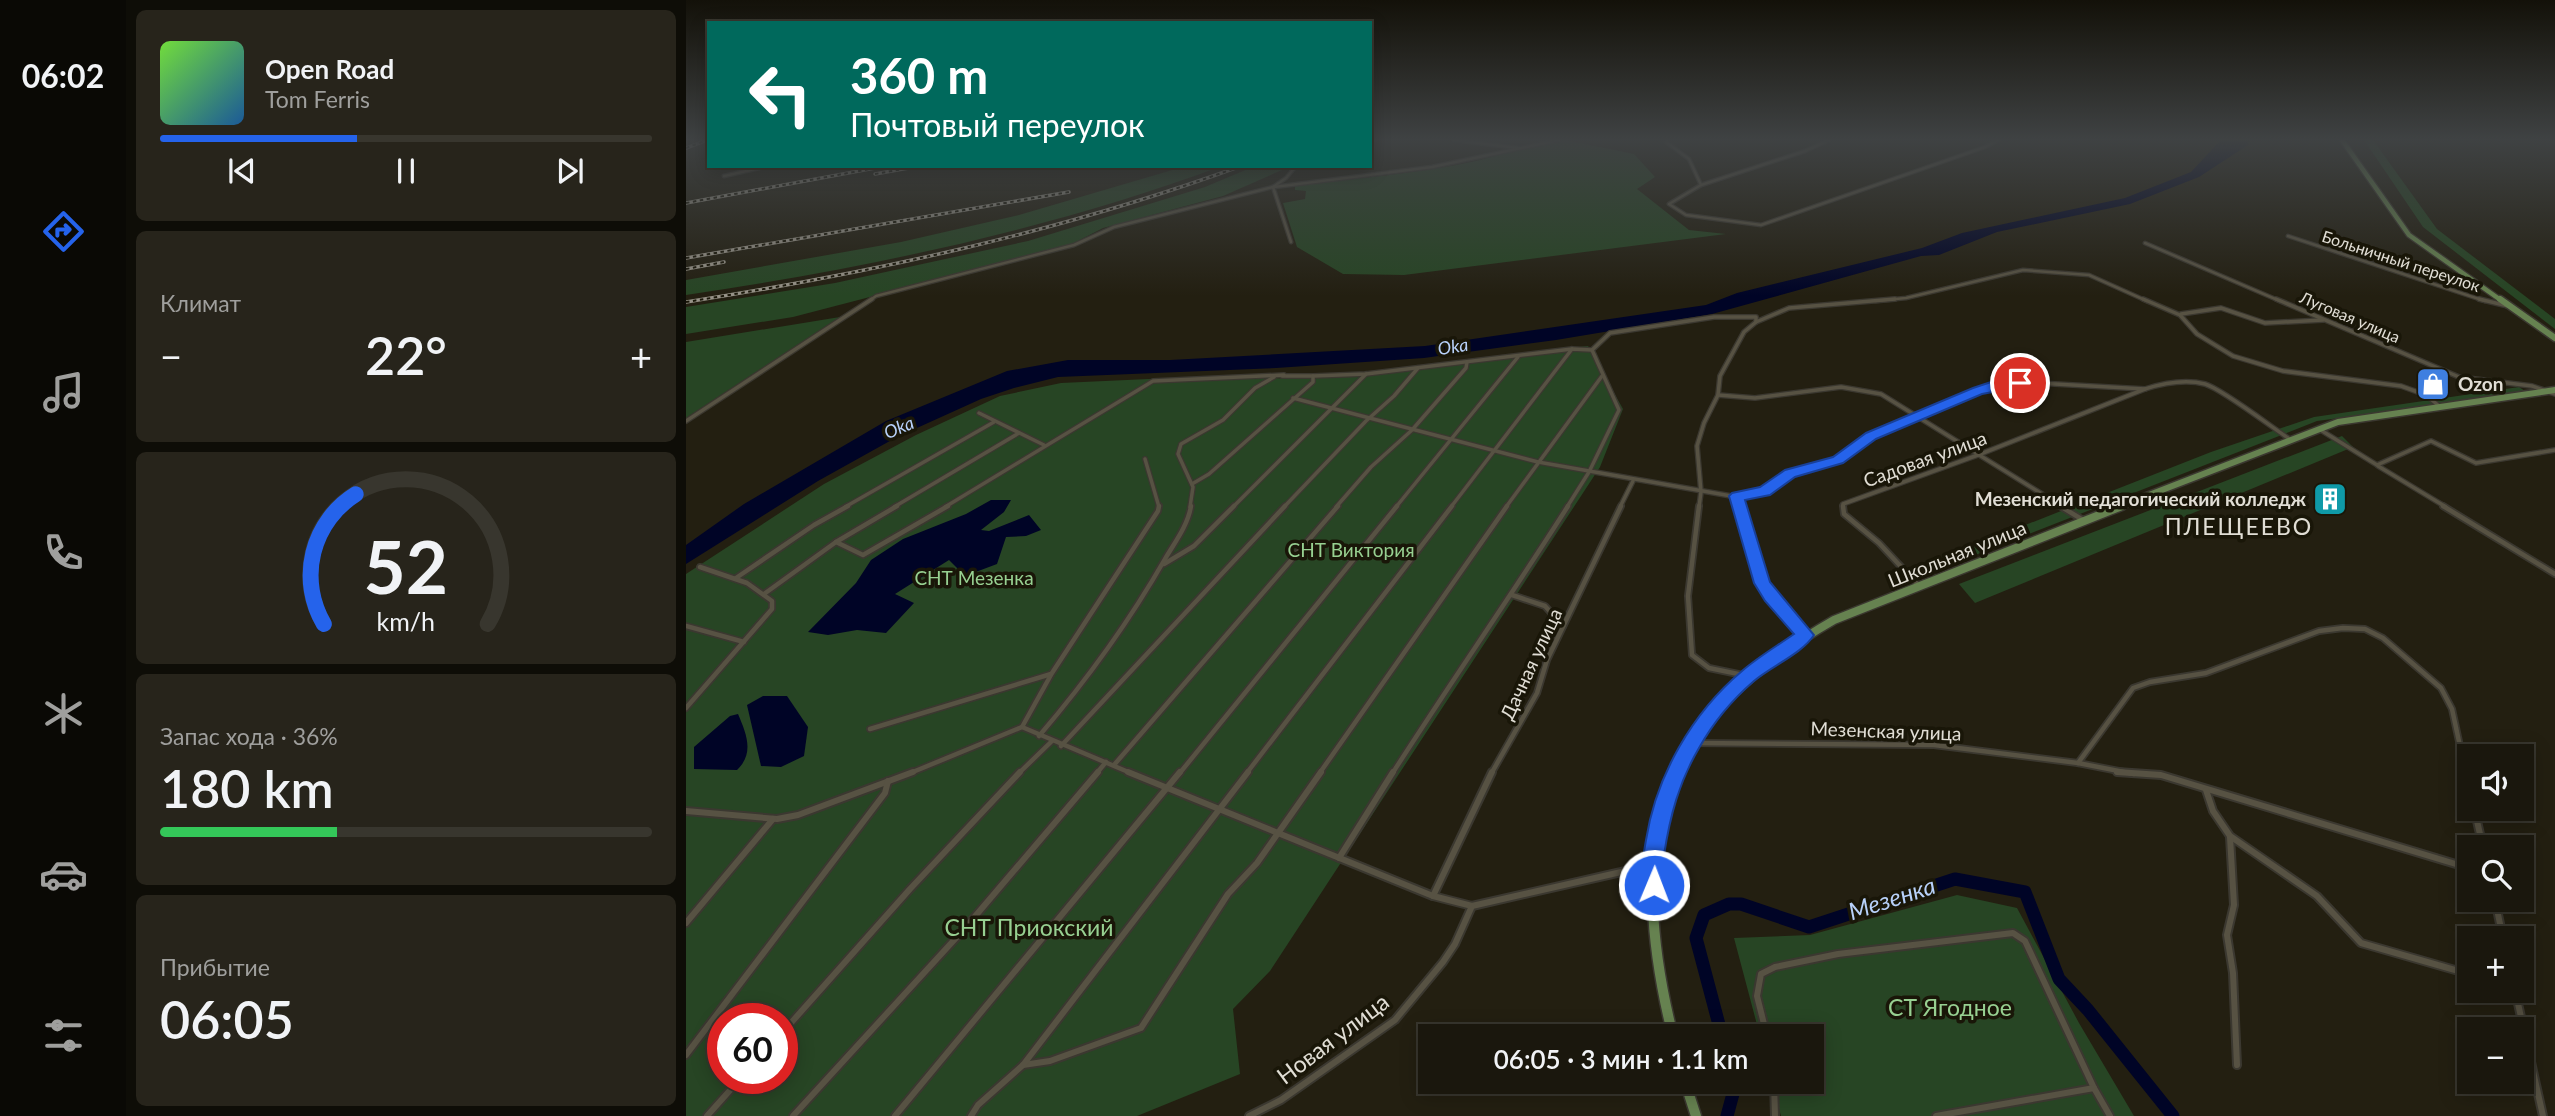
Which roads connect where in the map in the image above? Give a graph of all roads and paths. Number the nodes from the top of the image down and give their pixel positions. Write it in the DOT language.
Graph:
graph roads {
  1 [pos="1252,192"];
  2 [pos="1275,192"];
  3 [pos="1693,192"];
  4 [pos="1855,192"];
  5 [pos="2378,192"];
  6 [pos="2288,236"];
  7 [pos="1291,242"];
  8 [pos="2145,243"];
  9 [pos="2508,306"];
  10 [pos="2180,315"];
  11 [pos="2324,320"];
  12 [pos="1756,322"];
  13 [pos="2555,338"];
  14 [pos="1572,349"];
  15 [pos="1592,350"];
  16 [pos="1518,357"];
  17 [pos="1467,362"];
  18 [pos="1418,368"];
  19 [pos="1366,374"];
  20 [pos="1284,375"];
  21 [pos="1313,376"];
  22 [pos="1602,376"];
  23 [pos="2145,388"];
  24 [pos="2554,392"];
  25 [pos="1718,395"];
  26 [pos="1293,398"];
  27 [pos="2440,407"];
  28 [pos="1331,408"];
  29 [pos="979,413"];
  30 [pos="1919,416"];
  31 [pos="1371,419"];
  32 [pos="686,421"];
  33 [pos="994,422"];
  34 [pos="2317,428"];
  35 [pos="1412,430"];
  36 [pos="1019,433"];
  37 [pos="2288,438"];
  38 [pos="1452,440"];
  39 [pos="1045,446"];
  40 [pos="1494,452"];
  41 [pos="2554,452"];
  42 [pos="1978,455"];
  43 [pos="1145,459"];
  44 [pos="1538,463"];
  45 [pos="2377,466"];
  46 [pos="1589,472"];
  47 [pos="1633,480"];
  48 [pos="1192,484"];
  49 [pos="1701,492"];
  50 [pos="1737,496"];
  51 [pos="2084,520"];
  52 [pos="836,542"];
  53 [pos="1163,565"];
  54 [pos="700,567"];
  55 [pos="2555,574"];
  56 [pos="736,578"];
  57 [pos="1919,586"];
  58 [pos="764,594"];
  59 [pos="1512,594"];
  60 [pos="686,626"];
  61 [pos="1563,626"];
  62 [pos="1805,635"];
  63 [pos="744,642"];
  64 [pos="1052,673"];
  65 [pos="1748,676"];
  66 [pos="686,708"];
  67 [pos="1022,727"];
  68 [pos="870,729"];
  69 [pos="1039,736"];
  70 [pos="1052,740"];
  71 [pos="1692,743"];
  72 [pos="2460,744"];
  73 [pos="1061,746"];
  74 [pos="1106,762"];
  75 [pos="2078,763"];
  76 [pos="1114,765"];
  77 [pos="888,781"];
  78 [pos="1165,788"];
  79 [pos="2206,790"];
  80 [pos="1219,810"];
  81 [pos="689,811"];
  82 [pos="686,816"];
  83 [pos="773,819"];
  84 [pos="1276,834"];
  85 [pos="2230,836"];
  86 [pos="1339,858"];
  87 [pos="2457,863"];
  88 [pos="1652,865"];
  89 [pos="1433,896"];
  90 [pos="1472,906"];
  91 [pos="686,923"];
  92 [pos="2457,971"];
  93 [pos="2518,1003"];
  94 [pos="798,1015"];
  95 [pos="1671,1024"];
  96 [pos="1764,1024"];
  97 [pos="686,1055"];
  98 [pos="1023,1065"];
  99 [pos="2237,1065"];
  100 [pos="2094,1088"];
  101 [pos="727,1094"];
  102 [pos="1689,1094"];
  103 [pos="1774,1094"];
  104 [pos="707,1116"];
  105 [pos="793,1116"];
  106 [pos="895,1116"];
  107 [pos="971,1116"];
  108 [pos="1249,1116"];
  109 [pos="1696,1116"];
  110 [pos="1775,1116"];
  111 [pos="1936,1116"];
  112 [pos="2109,1116"];
  113 [pos="2543,1116"];
  1 -- 32 [label="street"];
  2 -- 7 [label="street"];
  3 -- 4 [label="street"];
  5 -- 9 [label="main road"];
  6 -- 9 [label="street, Больничный переулок"];
  8 -- 11 [label="street, Луговая улица"];
  9 -- 13 [label="main road"];
  10 -- 11 [label="street"];
  10 -- 12 [label="street"];
  10 -- 27 [label="street"];
  11 -- 24 [label="street, Луговая улица"];
  12 -- 15 [label="street"];
  12 -- 25 [label="street"];
  14 -- 15 [label="street"];
  14 -- 16 [label="street"];
  14 -- 40 [label="street"];
  15 -- 22 [label="street"];
  16 -- 17 [label="street"];
  16 -- 38 [label="street"];
  17 -- 18 [label="street"];
  17 -- 35 [label="street"];
  18 -- 19 [label="street"];
  18 -- 31 [label="street"];
  19 -- 21 [label="street"];
  19 -- 28 [label="street"];
  20 -- 21 [label="street"];
  20 -- 39 [label="street"];
  20 -- 48 [label="street"];
  21 -- 26 [label="street"];
  22 -- 44 [label="street"];
  22 -- 46 [label="street"];
  23 -- 30 [label="street"];
  23 -- 37 [label="street, Садовая улица"];
  23 -- 42 [label="street, Садовая улица"];
  24 -- 27 [label="main road, Школьная улица"];
  25 -- 30 [label="street"];
  25 -- 49 [label="street"];
  26 -- 28 [label="street"];
  26 -- 48 [label="street"];
  27 -- 34 [label="main road, Школьная улица"];
  28 -- 31 [label="street"];
  28 -- 53 [label="street"];
  29 -- 33 [label="street"];
  30 -- 42 [label="street"];
  30 -- 50 [label="street"];
  31 -- 35 [label="street"];
  31 -- 73 [label="street"];
  33 -- 36 [label="street"];
  33 -- 56 [label="street"];
  34 -- 37 [label="main road, Школьная улица"];
  34 -- 45 [label="street"];
  35 -- 38 [label="street"];
  35 -- 76 [label="street"];
  36 -- 39 [label="street"];
  36 -- 52 [label="street"];
  37 -- 51 [label="main road, Школьная улица"];
  38 -- 40 [label="street"];
  38 -- 78 [label="street"];
  39 -- 52 [label="street"];
  40 -- 44 [label="street"];
  40 -- 80 [label="street"];
  41 -- 45 [label="street"];
  42 -- 51 [label="street"];
  42 -- 57 [label="street, Садовая улица"];
  43 -- 64 [label="street"];
  44 -- 46 [label="street"];
  44 -- 84 [label="street"];
  45 -- 55 [label="street"];
  46 -- 47 [label="street"];
  46 -- 59 [label="street"];
  47 -- 49 [label="street"];
  47 -- 61 [label="street, Дачная улица"];
  48 -- 53 [label="street"];
  49 -- 50 [label="street"];
  49 -- 65 [label="street"];
  50 -- 62 [label="street"];
  51 -- 57 [label="main road, Школьная улица"];
  52 -- 58 [label="street"];
  53 -- 69 [label="street"];
  54 -- 56 [label="street"];
  56 -- 58 [label="street"];
  57 -- 62 [label="main road, Школьная улица"];
  58 -- 63 [label="street"];
  59 -- 61 [label="street"];
  59 -- 86 [label="street"];
  60 -- 63 [label="street"];
  61 -- 89 [label="street, Дачная улица"];
  62 -- 65 [label="main road, Школьная улица"];
  63 -- 66 [label="street"];
  64 -- 67 [label="street"];
  64 -- 68 [label="street"];
  65 -- 71 [label="main road, Школьная улица"];
  67 -- 69 [label="street"];
  67 -- 77 [label="street"];
  69 -- 70 [label="street"];
  70 -- 73 [label="street"];
  70 -- 94 [label="street"];
  71 -- 75 [label="street, Мезенская улица"];
  71 -- 88 [label="main road, Школьная улица"];
  72 -- 75 [label="street"];
  73 -- 74 [label="street"];
  74 -- 76 [label="street"];
  74 -- 105 [label="street"];
  75 -- 79 [label="street, Мезенская улица"];
  76 -- 78 [label="street"];
  77 -- 83 [label="street"];
  77 -- 97 [label="street"];
  78 -- 80 [label="street"];
  78 -- 106 [label="street"];
  79 -- 85 [label="street"];
  79 -- 87 [label="street, Мезенская улица"];
  80 -- 84 [label="street"];
  80 -- 98 [label="street"];
  81 -- 82 [label="street"];
  81 -- 83 [label="street"];
  83 -- 91 [label="street"];
  84 -- 86 [label="street"];
  84 -- 98 [label="street"];
  85 -- 92 [label="street"];
  85 -- 99 [label="street"];
  86 -- 89 [label="street"];
  88 -- 90 [label="street"];
  88 -- 95 [label="main road, Школьная улица"];
  89 -- 90 [label="street"];
  90 -- 108 [label="street, Новая улица"];
  93 -- 113 [label="street"];
  96 -- 100 [label="street"];
  98 -- 107 [label="street"];
  100 -- 111 [label="street"];
  100 -- 112 [label="street"];
  101 -- 104 [label="street"];
  102 -- 109 [label="main road"];
  103 -- 110 [label="street"];
}
